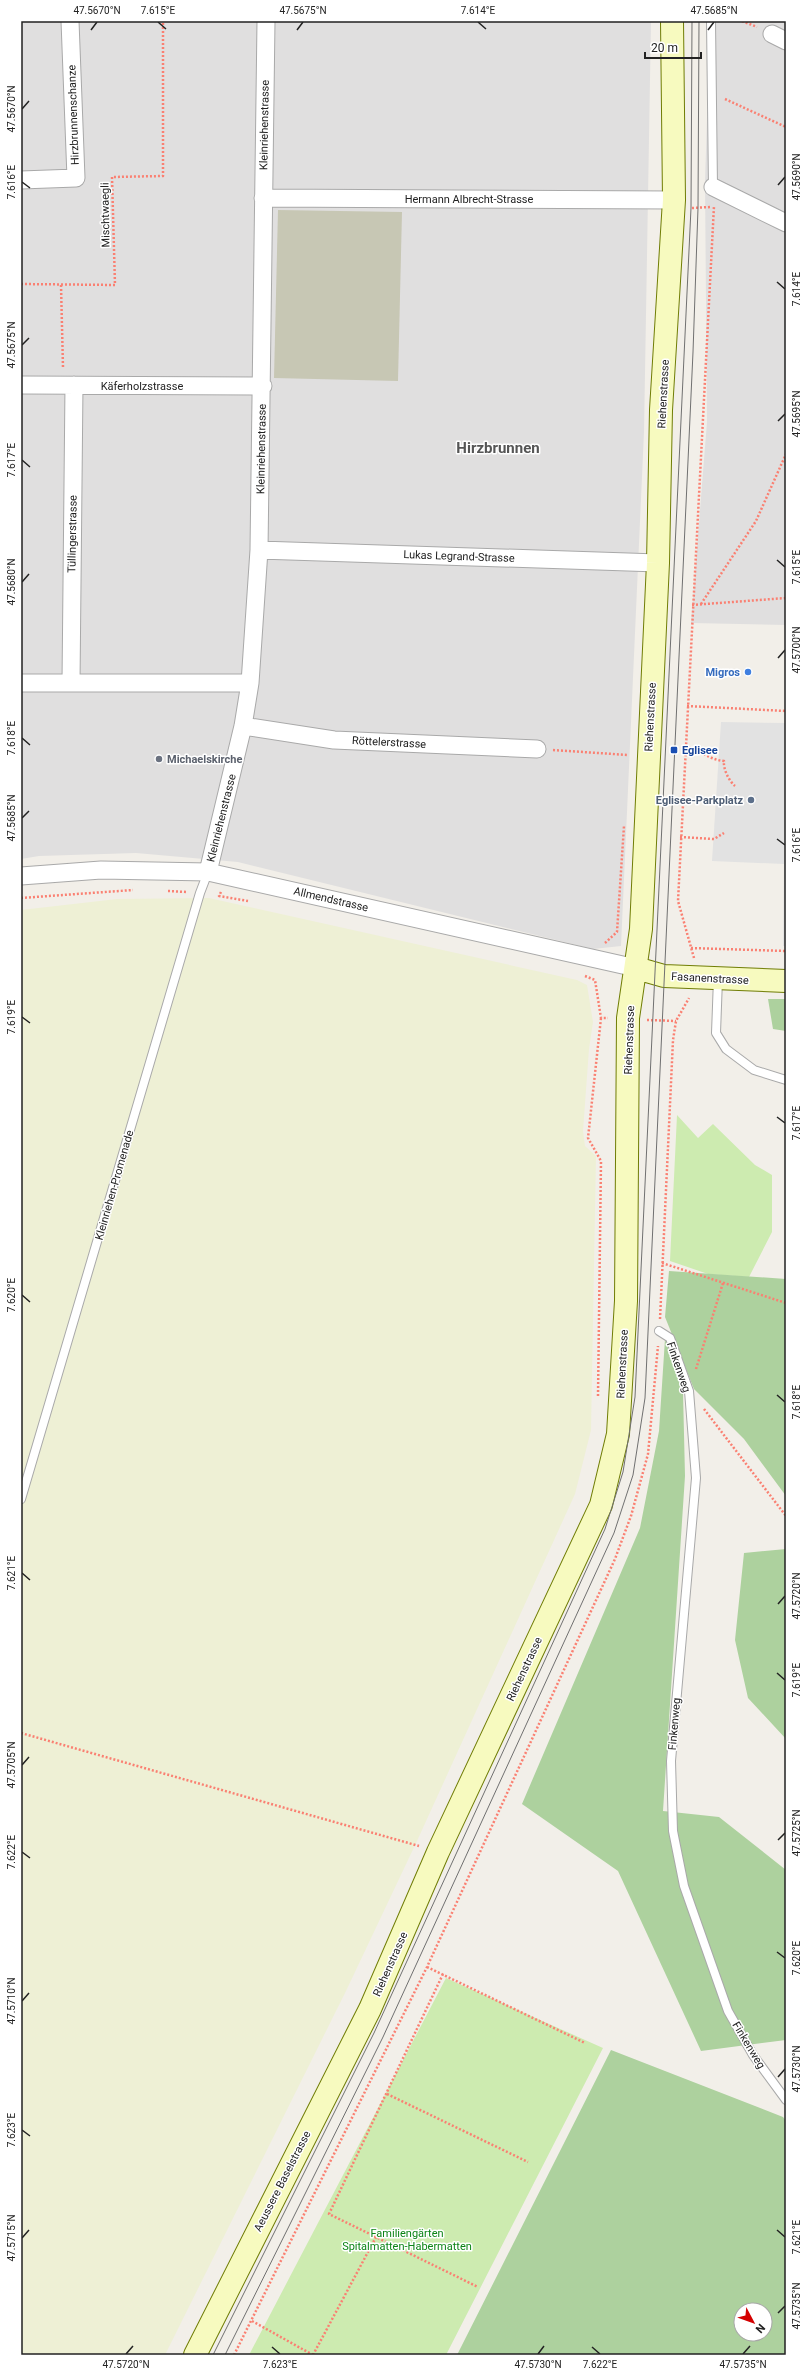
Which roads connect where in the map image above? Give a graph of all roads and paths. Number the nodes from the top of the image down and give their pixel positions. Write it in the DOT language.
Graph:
graph roads {
  1 [pos="70,21"];
  2 [pos="163,21"];
  3 [pos="266,21"];
  4 [pos="672,21"];
  5 [pos="711,21"];
  6 [pos="711,93"];
  7 [pos="786,127"];
  8 [pos="21,180"];
  9 [pos="713,187"];
  10 [pos="263,198"];
  11 [pos="674,200"];
  12 [pos="786,222"];
  13 [pos="21,284"];
  14 [pos="61,284"];
  15 [pos="21,385"];
  16 [pos="74,385"];
  17 [pos="263,386"];
  18 [pos="786,454"];
  19 [pos="259,550"];
  20 [pos="658,563"];
  21 [pos="786,598"];
  22 [pos="702,604"];
  23 [pos="692,605"];
  24 [pos="21,683"];
  25 [pos="71,683"];
  26 [pos="250,683"];
  27 [pos="687,706"];
  28 [pos="786,711"];
  29 [pos="243,726"];
  30 [pos="685,747"];
  31 [pos="536,749"];
  32 [pos="628,755"];
  33 [pos="735,786"];
  34 [pos="724,833"];
  35 [pos="680,837"];
  36 [pos="208,872"];
  37 [pos="21,876"];
  38 [pos="226,876"];
  39 [pos="135,890"];
  40 [pos="164,891"];
  41 [pos="200,893"];
  42 [pos="220,896"];
  43 [pos="21,898"];
  44 [pos="250,901"];
  45 [pos="786,951"];
  46 [pos="636,968"];
  47 [pos="581,975"];
  48 [pos="718,979"];
  49 [pos="786,981"];
  50 [pos="690,996"];
  51 [pos="601,1018"];
  52 [pos="628,1018"];
  53 [pos="676,1021"];
  54 [pos="786,1080"];
  55 [pos="662,1263"];
  56 [pos="723,1283"];
  57 [pos="786,1303"];
  58 [pos="659,1331"];
  59 [pos="688,1391"];
  60 [pos="598,1403"];
  61 [pos="21,1499"];
  62 [pos="786,1516"];
  63 [pos="21,1733"];
  64 [pos="424,1848"];
  65 [pos="427,1967"];
  66 [pos="443,1974"];
  67 [pos="370,2008"];
  68 [pos="585,2043"];
  69 [pos="387,2094"];
  70 [pos="786,2100"];
  71 [pos="528,2162"];
  72 [pos="376,2237"];
  73 [pos="478,2287"];
  74 [pos="252,2321"];
  75 [pos="195,2355"];
  76 [pos="234,2355"];
  77 [pos="313,2355"];
  1 -- 8 [label="street, Hirzbrunnenschanze"];
  2 -- 14 [label="path, Mischtwaegli"];
  3 -- 10 [label="street, Kleinriehenstrasse"];
  4 -- 11 [label="main road, Riehenstrasse"];
  5 -- 6 [label="lane"];
  6 -- 7 [label="path"];
  6 -- 9 [label="lane"];
  9 -- 12 [label="street"];
  9 -- 23 [label="path"];
  10 -- 11 [label="street, Hermann Albrecht-Strasse"];
  10 -- 17 [label="street, Kleinriehenstrasse"];
  11 -- 20 [label="main road, Riehenstrasse"];
  13 -- 14 [label="path, Mischtwaegli"];
  14 -- 16 [label="path"];
  15 -- 16 [label="street, Käferholzstrasse"];
  16 -- 17 [label="street, Käferholzstrasse"];
  16 -- 25 [label="street, Tüllingerstrasse"];
  17 -- 19 [label="street, Kleinriehenstrasse"];
  18 -- 22 [label="path"];
  19 -- 20 [label="street, Lukas Legrand-Strasse"];
  19 -- 26 [label="street, Kleinriehenstrasse"];
  20 -- 46 [label="main road, Riehenstrasse"];
  21 -- 22 [label="path"];
  22 -- 23 [label="path"];
  23 -- 27 [label="path"];
  24 -- 25 [label="street"];
  25 -- 26 [label="street"];
  26 -- 29 [label="street, Kleinriehenstrasse"];
  27 -- 28 [label="path"];
  27 -- 30 [label="path"];
  29 -- 31 [label="street, Röttelerstrasse"];
  29 -- 36 [label="street, Kleinriehenstrasse"];
  30 -- 33 [label="path"];
  30 -- 35 [label="path"];
  31 -- 32 [label="path"];
  34 -- 35 [label="path"];
  35 -- 45 [label="path"];
  36 -- 37 [label="street, Allmendstrasse"];
  36 -- 38 [label="street, Allmendstrasse"];
  36 -- 41 [label="lane, Kleinriehen-Promenade"];
  38 -- 42 [label="path"];
  38 -- 46 [label="street, Allmendstrasse"];
  39 -- 43 [label="path"];
  40 -- 41 [label="path"];
  41 -- 42 [label="path"];
  41 -- 61 [label="lane, Kleinriehen-Promenade"];
  42 -- 44 [label="path"];
  46 -- 48 [label="main road, Fasanenstrasse"];
  46 -- 52 [label="main road, Riehenstrasse"];
  47 -- 51 [label="path"];
  48 -- 49 [label="main road, Fasanenstrasse"];
  48 -- 54 [label="lane"];
  50 -- 53 [label="path"];
  51 -- 52 [label="path"];
  51 -- 60 [label="path"];
  52 -- 53 [label="path"];
  52 -- 67 [label="main road, Riehenstrasse"];
  53 -- 55 [label="path"];
  55 -- 56 [label="path"];
  55 -- 58 [label="path"];
  56 -- 57 [label="path"];
  56 -- 59 [label="path"];
  58 -- 59 [label="lane, Finkenweg"];
  58 -- 65 [label="path"];
  59 -- 62 [label="path"];
  59 -- 70 [label="lane, Finkenweg"];
  63 -- 64 [label="path"];
  65 -- 66 [label="path"];
  65 -- 74 [label="path"];
  66 -- 68 [label="path"];
  66 -- 69 [label="path"];
  67 -- 75 [label="main road, Aeussere Baselstrasse"];
  69 -- 71 [label="path"];
  69 -- 72 [label="path"];
  72 -- 73 [label="path"];
  72 -- 77 [label="path"];
  74 -- 76 [label="path"];
  74 -- 77 [label="path"];
}
